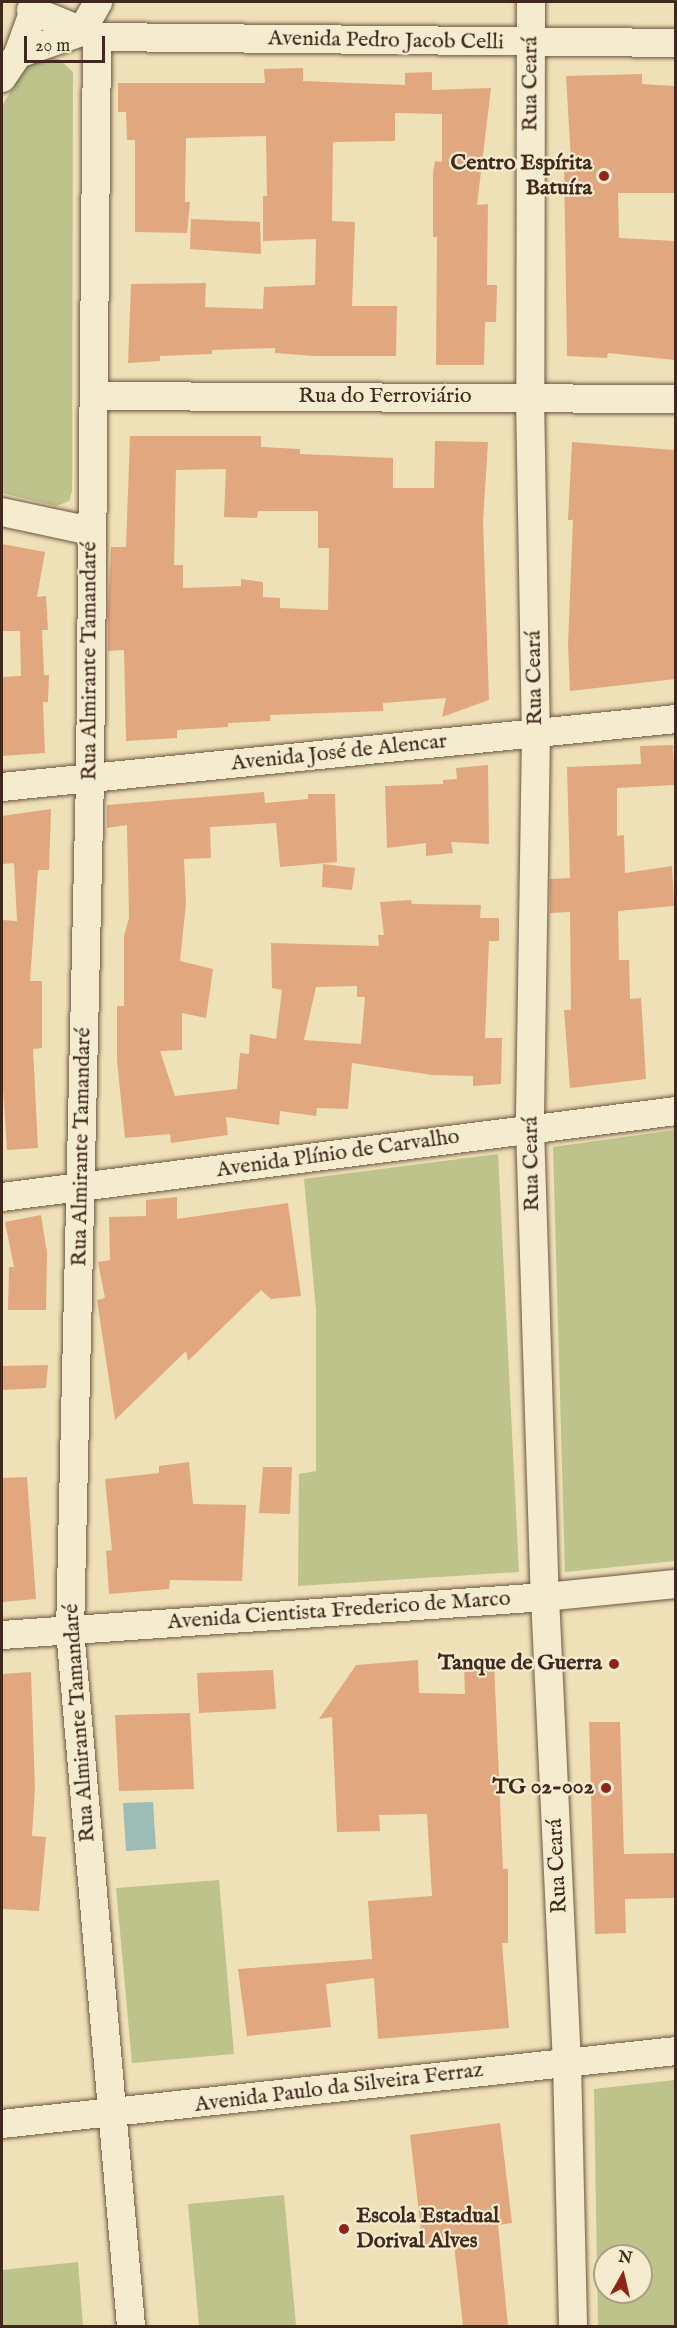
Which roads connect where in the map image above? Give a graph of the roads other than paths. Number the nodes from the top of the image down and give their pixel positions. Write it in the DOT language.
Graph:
graph roads {
  1 [pos="98,2"];
  2 [pos="531,2"];
  3 [pos="34,6"];
  4 [pos="89,34"];
  5 [pos="531,43"];
  6 [pos="675,43"];
  7 [pos="18,54"];
  8 [pos="2,78"];
  9 [pos="94,396"];
  10 [pos="530,397"];
  11 [pos="675,399"];
  12 [pos="2,512"];
  13 [pos="91,531"];
  14 [pos="675,719"];
  15 [pos="536,734"];
  16 [pos="90,778"];
  17 [pos="2,787"];
  18 [pos="675,1111"];
  19 [pos="530,1128"];
  20 [pos="82,1188"];
  21 [pos="2,1197"];
  22 [pos="675,1584"];
  23 [pos="545,1597"];
  24 [pos="70,1630"];
  25 [pos="2,1635"];
  26 [pos="675,2051"];
  27 [pos="567,2061"];
  28 [pos="111,2115"];
  29 [pos="2,2124"];
  30 [pos="131,2326"];
  31 [pos="573,2326"];
  1 -- 4 [label="street"];
  2 -- 5 [label="street, Rua Ceará"];
  3 -- 4 [label="street"];
  3 -- 7 [label="street"];
  4 -- 5 [label="street, Avenida Pedro Jacob Celli"];
  4 -- 7 [label="street"];
  4 -- 9 [label="street, Rua Almirante Tamandaré"];
  5 -- 6 [label="street, Avenida Pedro Jacob Celli"];
  5 -- 10 [label="street, Rua Ceará"];
  7 -- 8 [label="street"];
  9 -- 10 [label="street, Rua do Ferroviário"];
  9 -- 13 [label="street, Rua Almirante Tamandaré"];
  10 -- 11 [label="street, Rua do Ferroviário"];
  10 -- 15 [label="street, Rua Ceará"];
  12 -- 13 [label="street"];
  13 -- 16 [label="street, Rua Almirante Tamandaré"];
  14 -- 15 [label="street, Avenida José de Alencar"];
  15 -- 16 [label="street, Avenida José de Alencar"];
  15 -- 19 [label="street, Rua Ceará"];
  16 -- 17 [label="street, Avenida José de Alencar"];
  16 -- 20 [label="street, Rua Almirante Tamandaré"];
  18 -- 19 [label="street, Avenida Plínio de Carvalho"];
  19 -- 20 [label="street, Avenida Plínio de Carvalho"];
  19 -- 23 [label="street, Rua Ceará"];
  20 -- 21 [label="street, Avenida Plínio de Carvalho"];
  20 -- 24 [label="street, Rua Almirante Tamandaré"];
  22 -- 23 [label="street, Avenida Cientista Frederico de Marco"];
  23 -- 24 [label="street, Avenida Cientista Frederico de Marco"];
  23 -- 27 [label="street, Rua Ceará"];
  24 -- 25 [label="street, Avenida Cientista Frederico de Marco"];
  24 -- 28 [label="street, Rua Almirante Tamandaré"];
  26 -- 27 [label="street, Avenida Paulo da Silveira Ferraz"];
  27 -- 28 [label="street, Avenida Paulo da Silveira Ferraz"];
  27 -- 31 [label="street, Rua Ceará"];
  28 -- 29 [label="street, Avenida Paulo da Silveira Ferraz"];
  28 -- 30 [label="street, Rua Almirante Tamandaré"];
}
